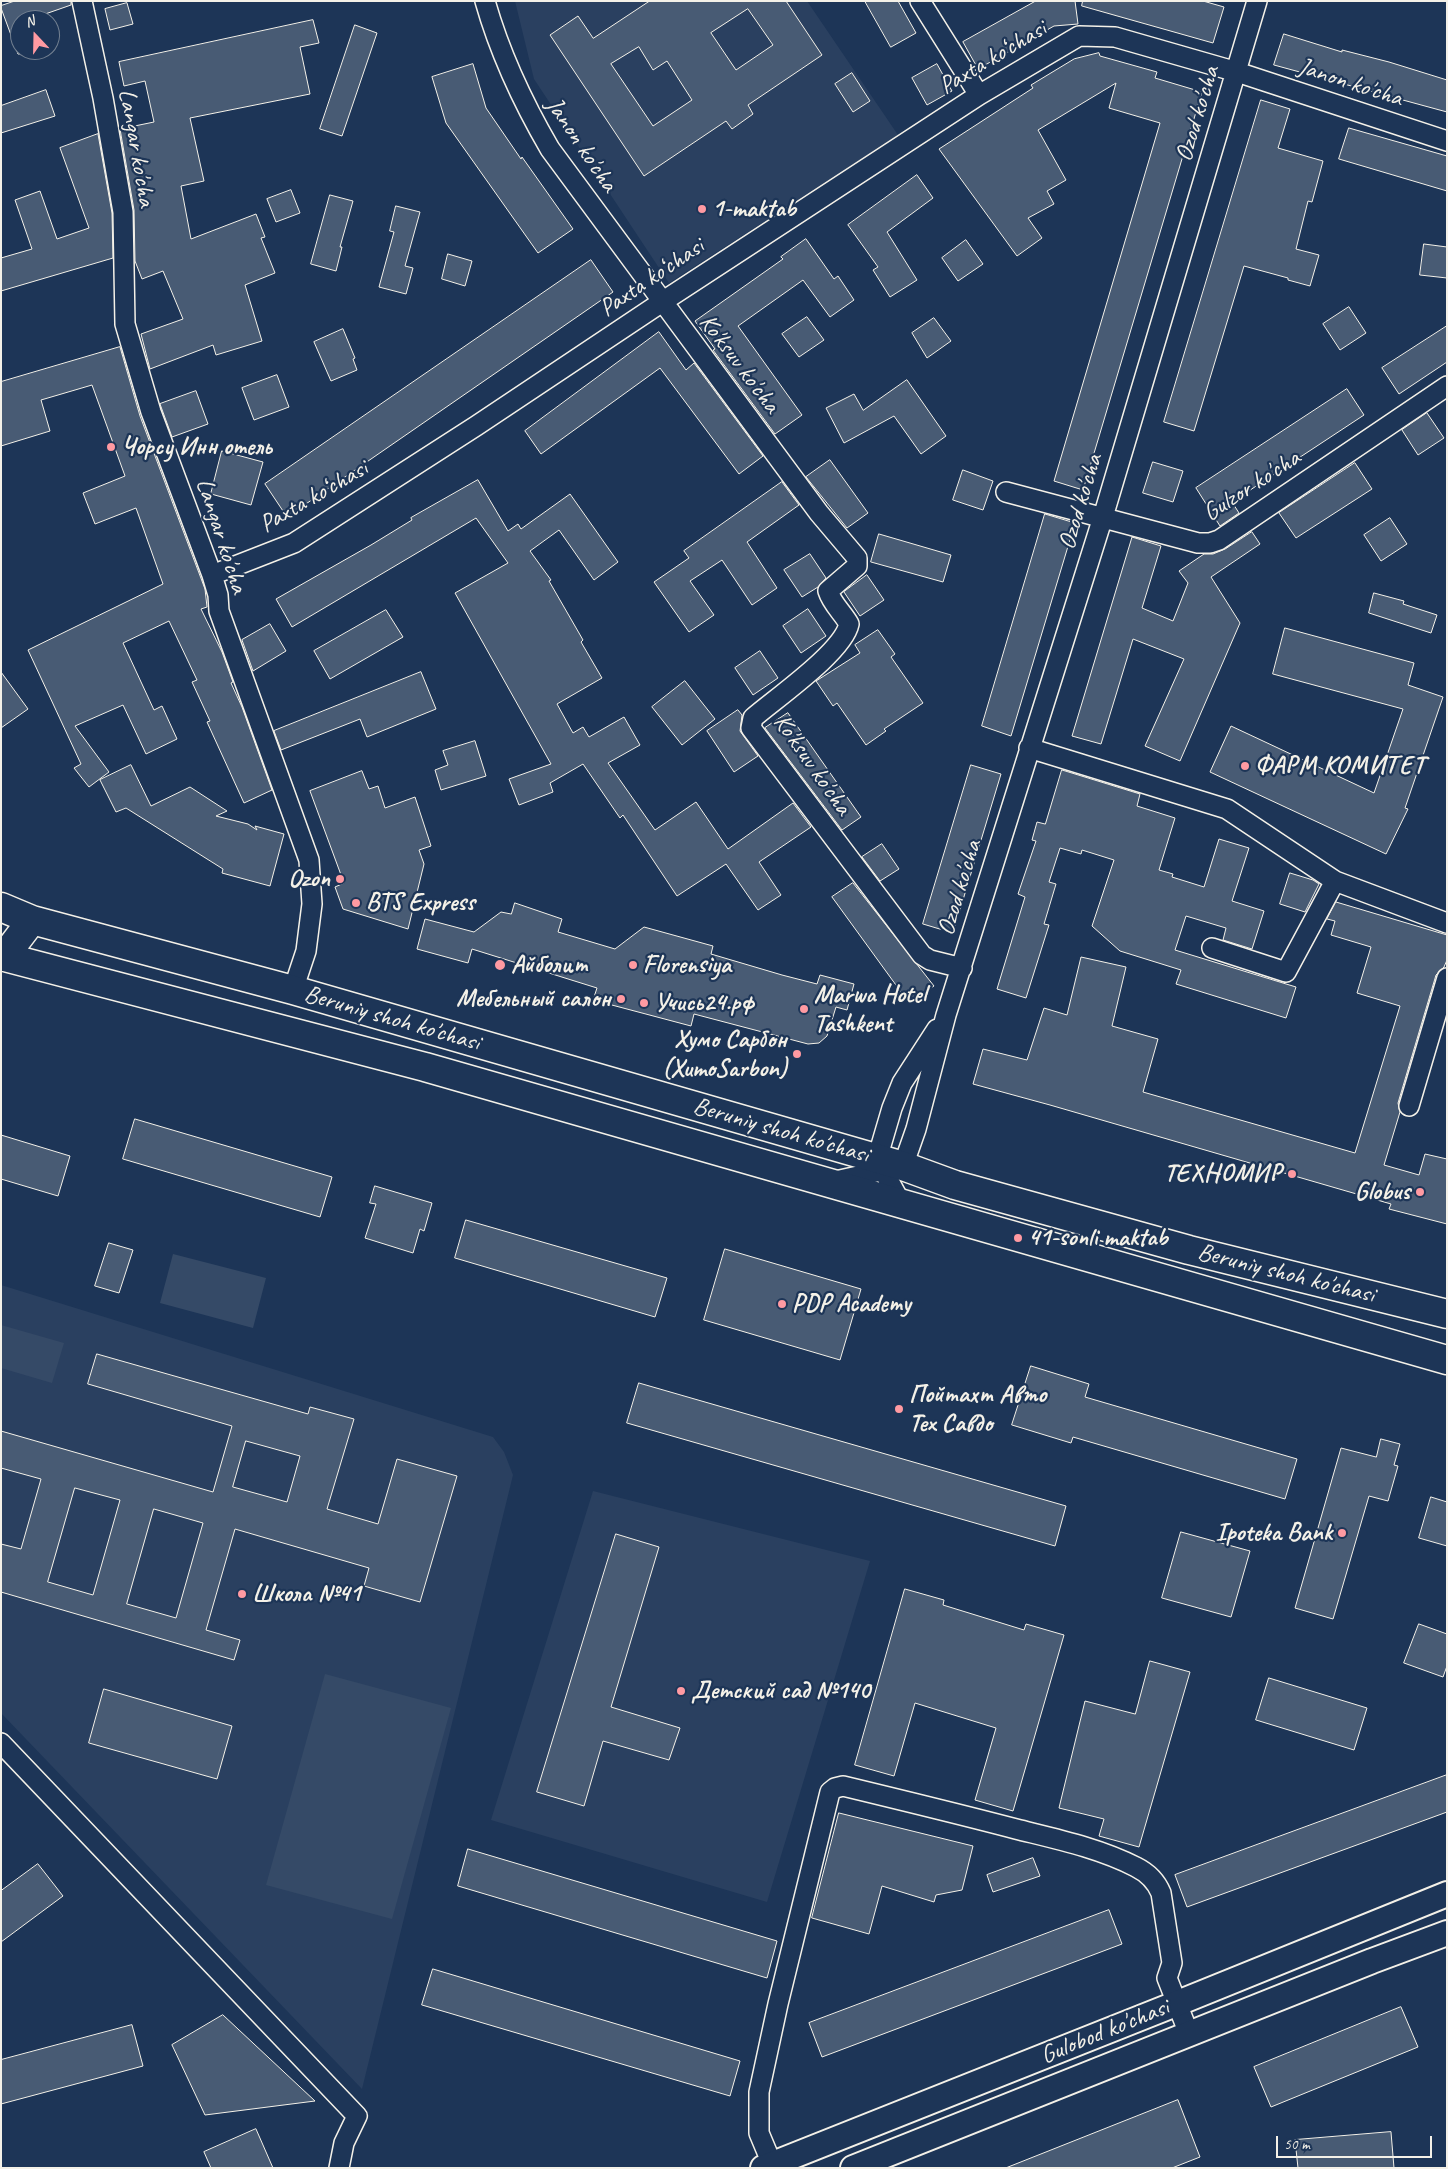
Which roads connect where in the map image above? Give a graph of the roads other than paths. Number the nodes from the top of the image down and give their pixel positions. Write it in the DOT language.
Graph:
graph roads {
  1 [pos="82,1"];
  2 [pos="486,1"];
  3 [pos="920,1"];
  4 [pos="1257,1"];
  5 [pos="1237,72"];
  6 [pos="979,95"];
  7 [pos="1447,141"];
  8 [pos="662,302"];
  9 [pos="1447,386"];
  10 [pos="1006,492"];
  11 [pos="1103,517"];
  12 [pos="212,574"];
  13 [pos="1029,748"];
  14 [pos="1335,880"];
  15 [pos="1,907"];
  16 [pos="32,920"];
  17 [pos="1447,923"];
  18 [pos="1212,948"];
  19 [pos="3,957"];
  20 [pos="962,968"];
  21 [pos="1447,978"];
  22 [pos="293,990"];
  23 [pos="946,1015"];
  24 [pos="1442,1018"];
  25 [pos="1409,1106"];
  26 [pos="888,1165"];
  27 [pos="942,1181"];
  28 [pos="825,1183"];
  29 [pos="902,1205"];
  30 [pos="929,1213"];
  31 [pos="1447,1314"];
  32 [pos="1447,1360"];
  33 [pos="1,1744"];
  34 [pos="1447,1894"];
  35 [pos="1447,1934"];
  36 [pos="1178,2003"];
  37 [pos="1188,2034"];
  38 [pos="767,2166"];
  39 [pos="339,2168"];
  40 [pos="853,2168"];
  1 -- 12 [label="street, Langar ko'cha"];
  2 -- 8 [label="street, Janon ko'cha"];
  3 -- 6 [label="street"];
  4 -- 5 [label="street, Ozod ko'cha"];
  5 -- 6 [label="street, Paxta ko‘chasi"];
  5 -- 7 [label="street, Janon ko'cha"];
  5 -- 11 [label="street, Ozod ko'cha"];
  6 -- 8 [label="street, Paxta ko‘chasi"];
  8 -- 12 [label="street, Paxta ko‘chasi"];
  8 -- 20 [label="street, Ko'ksuv ko'cha"];
  9 -- 11 [label="street, Gulzor ko'cha"];
  10 -- 11 [label="street, Gulzor ko'cha"];
  11 -- 13 [label="street, Ozod ko'cha"];
  12 -- 22 [label="street, Langar ko'cha"];
  13 -- 14 [label="street"];
  13 -- 20 [label="street, Ozod ko'cha"];
  14 -- 17 [label="street"];
  14 -- 18 [label="street"];
  15 -- 16 [label="main road, Beruniy shoh ko'chasi"];
  16 -- 19 [label="main road"];
  16 -- 22 [label="main road, Beruniy shoh ko'chasi"];
  19 -- 28 [label="main road, Beruniy shoh ko'chasi"];
  20 -- 23 [label="street, Ozod ko'cha"];
  21 -- 24 [label="street"];
  22 -- 26 [label="main road, Beruniy shoh ko'chasi"];
  23 -- 26 [label="street, Ozod ko'cha"];
  23 -- 26 [label="street, Ozod ko'cha"];
  24 -- 25 [label="street"];
  26 -- 27 [label="main road, Beruniy shoh ko'chasi"];
  26 -- 28 [label="street"];
  26 -- 29 [label="street"];
  27 -- 30 [label="main road"];
  27 -- 31 [label="main road, Beruniy shoh ko'chasi"];
  28 -- 29 [label="main road, Beruniy shoh ko'chasi"];
  29 -- 30 [label="main road, Beruniy shoh ko'chasi"];
  30 -- 32 [label="main road, Beruniy shoh ko'chasi"];
  33 -- 39 [label="street"];
  34 -- 36 [label="street, Gulobod ko'chasi"];
  35 -- 37 [label="street, Gulobod ko'chasi"];
  36 -- 37 [label="street"];
  36 -- 38 [label="street, Gulobod ko'chasi"];
  36 -- 38 [label="street"];
  37 -- 40 [label="street, Gulobod ko'chasi"];
}
